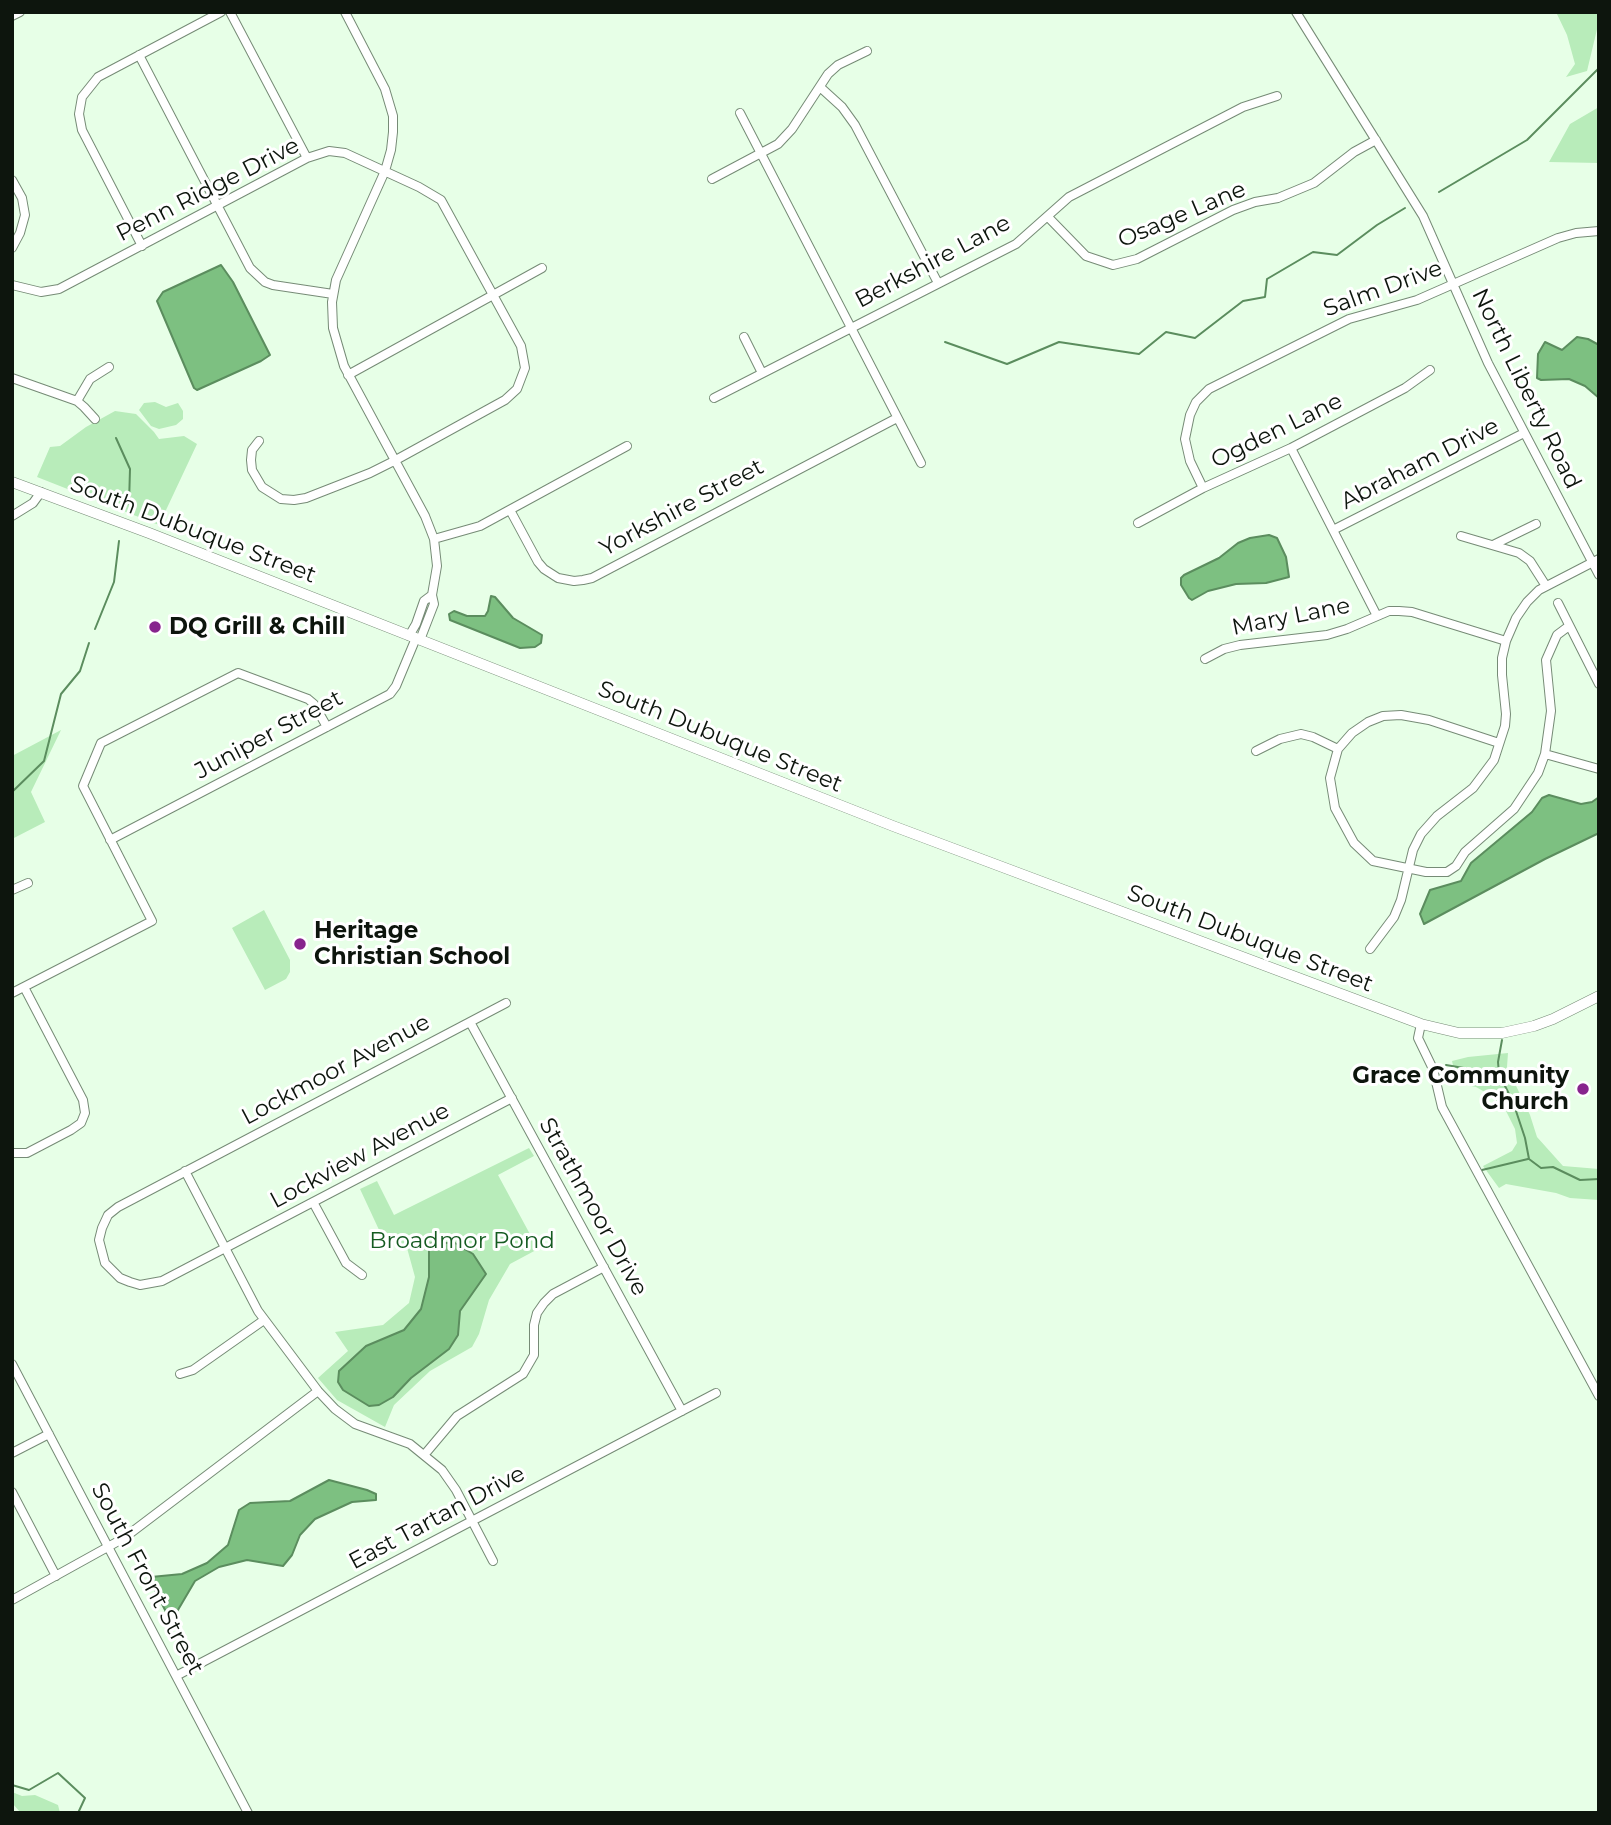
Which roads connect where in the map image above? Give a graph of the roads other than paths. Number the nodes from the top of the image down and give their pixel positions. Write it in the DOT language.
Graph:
graph roads {
  1 [pos="20,12"];
  2 [pos="221,12"];
  3 [pos="230,12"];
  4 [pos="345,12"];
  5 [pos="1296,12"];
  6 [pos="12,16"];
  7 [pos="867,51"];
  8 [pos="139,55"];
  9 [pos="820,87"];
  10 [pos="1277,96"];
  11 [pos="740,113"];
  12 [pos="1376,140"];
  13 [pos="761,154"];
  14 [pos="307,158"];
  15 [pos="385,171"];
  16 [pos="712,179"];
  17 [pos="12,180"];
  18 [pos="217,205"];
  19 [pos="1048,217"];
  20 [pos="1599,231"];
  21 [pos="142,246"];
  22 [pos="12,248"];
  23 [pos="542,268"];
  24 [pos="937,283"];
  25 [pos="12,285"];
  26 [pos="1454,285"];
  27 [pos="333,294"];
  28 [pos="494,296"];
  29 [pos="850,328"];
  30 [pos="744,337"];
  31 [pos="109,367"];
  32 [pos="1430,370"];
  33 [pos="762,373"];
  34 [pos="348,375"];
  35 [pos="12,377"];
  36 [pos="714,398"];
  37 [pos="76,401"];
  38 [pos="897,418"];
  39 [pos="95,419"];
  40 [pos="1524,433"];
  41 [pos="259,441"];
  42 [pos="627,446"];
  43 [pos="1291,448"];
  44 [pos="394,461"];
  45 [pos="921,463"];
  46 [pos="12,482"];
  47 [pos="1203,488"];
  48 [pos="41,492"];
  49 [pos="510,510"];
  50 [pos="12,516"];
  51 [pos="1138,523"];
  52 [pos="1536,524"];
  53 [pos="1333,530"];
  54 [pos="1461,536"];
  55 [pos="434,539"];
  56 [pos="1493,545"];
  57 [pos="1595,561"];
  58 [pos="1599,575"];
  59 [pos="1546,586"];
  60 [pos="1558,603"];
  61 [pos="1377,616"];
  62 [pos="1569,626"];
  63 [pos="415,638"];
  64 [pos="1506,641"];
  65 [pos="1206,659"];
  66 [pos="1599,684"];
  67 [pos="327,727"];
  68 [pos="1499,743"];
  69 [pos="1338,749"];
  70 [pos="1256,751"];
  71 [pos="1545,754"];
  72 [pos="1599,769"];
  73 [pos="110,840"];
  74 [pos="1407,866"];
  75 [pos="28,883"];
  76 [pos="12,890"];
  77 [pos="1370,949"];
  78 [pos="24,987"];
  79 [pos="12,993"];
  80 [pos="1599,996"];
  81 [pos="506,1003"];
  82 [pos="470,1022"];
  83 [pos="1421,1024"];
  84 [pos="512,1098"];
  85 [pos="12,1153"];
  86 [pos="185,1171"];
  87 [pos="313,1202"];
  88 [pos="225,1248"];
  89 [pos="604,1267"];
  90 [pos="362,1275"];
  91 [pos="264,1320"];
  92 [pos="12,1364"];
  93 [pos="180,1374"];
  94 [pos="318,1391"];
  95 [pos="716,1393"];
  96 [pos="1599,1396"];
  97 [pos="682,1410"];
  98 [pos="49,1434"];
  99 [pos="12,1453"];
  100 [pos="425,1454"];
  101 [pos="12,1492"];
  102 [pos="473,1521"];
  103 [pos="108,1547"];
  104 [pos="493,1560"];
  105 [pos="56,1576"];
  106 [pos="12,1600"];
  107 [pos="176,1676"];
  108 [pos="248,1813"];
  1 -- 6 [label="street"];
  2 -- 8 [label="street"];
  3 -- 14 [label="street"];
  4 -- 15 [label="street"];
  5 -- 12 [label="street, North Liberty Road"];
  7 -- 9 [label="street"];
  8 -- 18 [label="street"];
  8 -- 21 [label="street"];
  9 -- 13 [label="street"];
  9 -- 24 [label="street"];
  10 -- 19 [label="street, Berkshire Lane"];
  11 -- 13 [label="street"];
  12 -- 19 [label="street, Osage Lane"];
  12 -- 26 [label="street, North Liberty Road"];
  13 -- 16 [label="street"];
  13 -- 29 [label="street"];
  14 -- 15 [label="street, Penn Ridge Drive"];
  14 -- 18 [label="street, Penn Ridge Drive"];
  15 -- 27 [label="street"];
  15 -- 28 [label="street, Penn Ridge Drive"];
  17 -- 22 [label="street"];
  18 -- 21 [label="street, Penn Ridge Drive"];
  18 -- 27 [label="street"];
  19 -- 24 [label="street, Berkshire Lane"];
  20 -- 26 [label="street, Salm Drive"];
  21 -- 25 [label="street, Penn Ridge Drive"];
  23 -- 28 [label="street"];
  24 -- 29 [label="street, Berkshire Lane"];
  26 -- 40 [label="street, North Liberty Road"];
  26 -- 47 [label="street, Salm Drive"];
  27 -- 34 [label="street"];
  28 -- 34 [label="street"];
  28 -- 44 [label="street, Penn Ridge Drive"];
  29 -- 33 [label="street, Berkshire Lane"];
  29 -- 38 [label="street"];
  30 -- 33 [label="street"];
  31 -- 37 [label="street"];
  32 -- 43 [label="street, Ogden Lane"];
  33 -- 36 [label="street, Berkshire Lane"];
  34 -- 44 [label="street"];
  35 -- 37 [label="street"];
  37 -- 39 [label="street"];
  38 -- 45 [label="street"];
  38 -- 49 [label="street, Yorkshire Street"];
  40 -- 53 [label="street, Abraham Drive"];
  40 -- 57 [label="street, North Liberty Road"];
  41 -- 44 [label="street, Penn Ridge Drive"];
  42 -- 49 [label="street"];
  43 -- 47 [label="street, Ogden Lane"];
  43 -- 53 [label="street"];
  44 -- 55 [label="street"];
  46 -- 48 [label="main road, South Dubuque Street"];
  47 -- 51 [label="street, Ogden Lane"];
  48 -- 50 [label="street"];
  48 -- 63 [label="main road, South Dubuque Street"];
  49 -- 55 [label="street"];
  52 -- 56 [label="street"];
  53 -- 61 [label="street"];
  54 -- 56 [label="street"];
  55 -- 63 [label="street, Juniper Street"];
  56 -- 59 [label="street"];
  57 -- 58 [label="street, North Liberty Road"];
  57 -- 59 [label="street"];
  59 -- 64 [label="street"];
  60 -- 62 [label="street"];
  61 -- 64 [label="street, Mary Lane"];
  61 -- 65 [label="street, Mary Lane"];
  62 -- 66 [label="street"];
  62 -- 71 [label="street"];
  63 -- 67 [label="street, Juniper Street"];
  63 -- 83 [label="main road, South Dubuque Street"];
  64 -- 68 [label="street"];
  67 -- 73 [label="street, Juniper Street"];
  67 -- 73 [label="street"];
  68 -- 69 [label="street"];
  68 -- 74 [label="street"];
  69 -- 70 [label="street"];
  69 -- 74 [label="street"];
  71 -- 72 [label="street"];
  71 -- 74 [label="street"];
  73 -- 78 [label="street"];
  74 -- 77 [label="street"];
  75 -- 76 [label="street"];
  78 -- 79 [label="street"];
  78 -- 85 [label="street"];
  80 -- 83 [label="main road, South Dubuque Street"];
  81 -- 82 [label="street, Lockmoor Avenue"];
  82 -- 84 [label="street, Strathmoor Drive"];
  82 -- 86 [label="street, Lockmoor Avenue"];
  83 -- 96 [label="street"];
  84 -- 87 [label="street, Lockview Avenue"];
  84 -- 89 [label="street, Strathmoor Drive"];
  86 -- 88 [label="street"];
  86 -- 88 [label="street, Lockmoor Avenue"];
  87 -- 88 [label="street, Lockview Avenue"];
  87 -- 90 [label="street"];
  88 -- 91 [label="street"];
  89 -- 97 [label="street, Strathmoor Drive"];
  89 -- 100 [label="street"];
  91 -- 93 [label="street"];
  91 -- 94 [label="street"];
  92 -- 98 [label="street, South Front Street"];
  94 -- 100 [label="street"];
  94 -- 103 [label="street"];
  95 -- 97 [label="street, East Tartan Drive"];
  97 -- 102 [label="street, East Tartan Drive"];
  98 -- 99 [label="street"];
  98 -- 103 [label="street, South Front Street"];
  100 -- 102 [label="street"];
  101 -- 105 [label="street"];
  102 -- 104 [label="street"];
  102 -- 107 [label="street, East Tartan Drive"];
  103 -- 105 [label="street"];
  103 -- 107 [label="street, South Front Street"];
  105 -- 106 [label="street"];
  107 -- 108 [label="street, South Front Street"];
}
